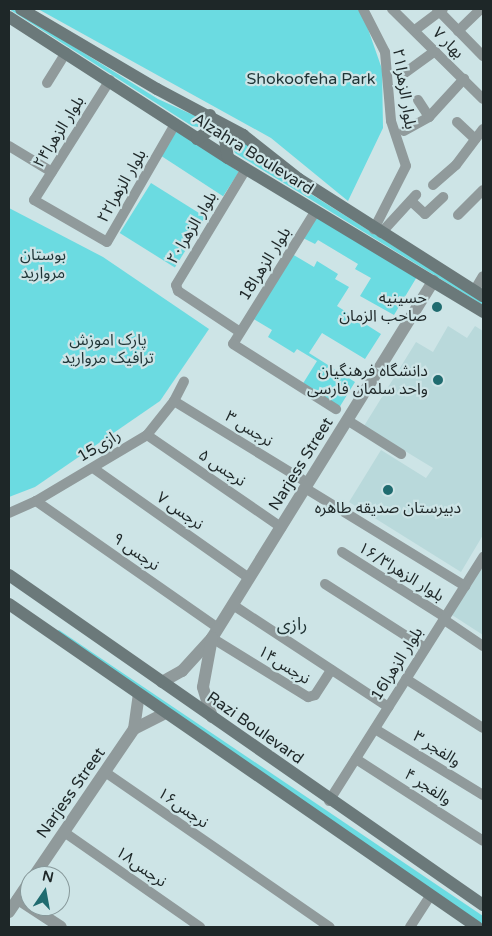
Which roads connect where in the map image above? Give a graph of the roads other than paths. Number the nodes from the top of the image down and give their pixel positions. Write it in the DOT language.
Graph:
graph roads {
  1 [pos="21,9"];
  2 [pos="363,9"];
  3 [pos="392,9"];
  4 [pos="440,10"];
  5 [pos="480,10"];
  6 [pos="34,13"];
  7 [pos="10,22"];
  8 [pos="415,30"];
  9 [pos="458,31"];
  10 [pos="435,51"];
  11 [pos="66,53"];
  12 [pos="483,56"];
  13 [pos="402,75"];
  14 [pos="464,79"];
  15 [pos="110,80"];
  16 [pos="47,82"];
  17 [pos="483,99"];
  18 [pos="418,100"];
  19 [pos="210,114"];
  20 [pos="429,117"];
  21 [pos="457,122"];
  22 [pos="175,124"];
  23 [pos="483,129"];
  24 [pos="404,132"];
  25 [pos="243,135"];
  26 [pos="197,139"];
  27 [pos="475,139"];
  28 [pos="9,146"];
  29 [pos="228,158"];
  30 [pos="246,169"];
  31 [pos="52,172"];
  32 [pos="433,185"];
  33 [pos="483,190"];
  34 [pos="443,197"];
  35 [pos="34,200"];
  36 [pos="316,212"];
  37 [pos="458,215"];
  38 [pos="377,231"];
  39 [pos="483,276"];
  40 [pos="432,281"];
  41 [pos="479,294"];
  42 [pos="483,312"];
  43 [pos="240,332"];
  44 [pos="184,381"];
  45 [pos="174,401"];
  46 [pos="336,409"];
  47 [pos="347,420"];
  48 [pos="147,435"];
  49 [pos="401,454"];
  50 [pos="92,468"];
  51 [pos="306,485"];
  52 [pos="36,501"];
  53 [pos="9,513"];
  54 [pos="281,527"];
  55 [pos="342,552"];
  56 [pos="483,557"];
  57 [pos="9,575"];
  58 [pos="250,578"];
  59 [pos="325,584"];
  60 [pos="465,586"];
  61 [pos="9,604"];
  62 [pos="232,606"];
  63 [pos="62,612"];
  64 [pos="444,618"];
  65 [pos="50,631"];
  66 [pos="215,633"];
  67 [pos="483,646"];
  68 [pos="425,648"];
  69 [pos="327,667"];
  70 [pos="406,679"];
  71 [pos="162,682"];
  72 [pos="139,695"];
  73 [pos="388,707"];
  74 [pos="165,713"];
  75 [pos="212,717"];
  76 [pos="375,728"];
  77 [pos="483,728"];
  78 [pos="134,729"];
  79 [pos="356,759"];
  80 [pos="105,772"];
  81 [pos="483,795"];
  82 [pos="329,800"];
  83 [pos="64,832"];
  84 [pos="483,841"];
  85 [pos="41,866"];
  86 [pos="20,895"];
  87 [pos="431,895"];
  88 [pos="18,898"];
  89 [pos="483,905"];
  90 [pos="9,912"];
  91 [pos="61,927"];
  92 [pos="200,927"];
  93 [pos="330,927"];
  94 [pos="410,927"];
  95 [pos="478,927"];
  1 -- 6 [label="main road, Alzahra Boulevard"];
  2 -- 38 [label="street, بلوار الزهرا۲۱"];
  3 -- 8 [label="street, بهار ۷"];
  4 -- 8 [label="street"];
  4 -- 9 [label="street"];
  5 -- 9 [label="street"];
  6 -- 19 [label="main road, Alzahra Boulevard"];
  7 -- 11 [label="main road, Alzahra Boulevard"];
  8 -- 10 [label="street, بهار ۷"];
  9 -- 12 [label="street"];
  10 -- 13 [label="street"];
  10 -- 14 [label="street, بهار ۷"];
  11 -- 15 [label="main road, Alzahra Boulevard"];
  11 -- 16 [label="street"];
  14 -- 17 [label="street, بهار ۷"];
  14 -- 20 [label="street"];
  15 -- 22 [label="main road, Alzahra Boulevard"];
  15 -- 31 [label="street, بلوار الزهرا۲۴"];
  18 -- 20 [label="street"];
  19 -- 25 [label="main road, Alzahra Boulevard"];
  19 -- 26 [label="main road"];
  20 -- 24 [label="street"];
  21 -- 27 [label="street"];
  22 -- 26 [label="main road, Alzahra Boulevard"];
  22 -- 35 [label="street, بلوار الزهرا۲۲"];
  23 -- 27 [label="street"];
  25 -- 29 [label="main road"];
  25 -- 38 [label="main road, Alzahra Boulevard"];
  26 -- 29 [label="main road, Alzahra Boulevard"];
  27 -- 32 [label="street"];
  28 -- 31 [label="street"];
  29 -- 30 [label="main road, Alzahra Boulevard"];
  30 -- 36 [label="main road, Alzahra Boulevard"];
  30 -- 43 [label="street, بلوار الزهرا۲۰"];
  31 -- 35 [label="street, بلوار الزهرا۲۴"];
  33 -- 37 [label="street"];
  34 -- 38 [label="street"];
  36 -- 40 [label="main road, Alzahra Boulevard"];
  36 -- 43 [label="street, 18بلوار الزهرا"];
  38 -- 41 [label="main road, Alzahra Boulevard"];
  39 -- 41 [label="street"];
  40 -- 42 [label="main road, Alzahra Boulevard"];
  40 -- 47 [label="street, Narjess Street"];
  43 -- 46 [label="street, 18بلوار الزهرا"];
  44 -- 45 [label="street, 15رازی"];
  45 -- 48 [label="street, 15رازی"];
  45 -- 51 [label="street, نرجس ۳"];
  47 -- 49 [label="street"];
  47 -- 51 [label="street, Narjess Street"];
  48 -- 50 [label="street, 15رازی"];
  48 -- 54 [label="street, نرجس ۵"];
  50 -- 52 [label="street, 15رازی"];
  50 -- 58 [label="street, نرجس ۷"];
  51 -- 54 [label="street, Narjess Street"];
  51 -- 60 [label="street, نرجس ۳"];
  52 -- 53 [label="street, 15رازی"];
  52 -- 66 [label="street, نرجس ۹"];
  54 -- 58 [label="street, Narjess Street"];
  55 -- 64 [label="street, بلوار الزهرا۱۶/۳"];
  56 -- 60 [label="street, 16بلوار الزهرا"];
  57 -- 63 [label="main road, Razi Boulevard"];
  58 -- 62 [label="street, Narjess Street"];
  59 -- 68 [label="street"];
  60 -- 64 [label="street, 16بلوار الزهرا"];
  61 -- 65 [label="main road"];
  62 -- 66 [label="street, Narjess Street"];
  62 -- 69 [label="street"];
  63 -- 65 [label="main road"];
  63 -- 71 [label="main road, Razi Boulevard"];
  64 -- 67 [label="street, بلوار الزهرا۱۶/۳"];
  64 -- 68 [label="street, 16بلوار الزهرا"];
  65 -- 72 [label="main road"];
  66 -- 69 [label="street, نرجس۱۴"];
  66 -- 71 [label="street"];
  66 -- 75 [label="street"];
  68 -- 70 [label="street, 16بلوار الزهرا"];
  69 -- 73 [label="street"];
  70 -- 73 [label="street, 16بلوار الزهرا"];
  70 -- 77 [label="street"];
  71 -- 75 [label="main road, Razi Boulevard"];
  72 -- 74 [label="main road"];
  72 -- 78 [label="street"];
  73 -- 76 [label="street, 16بلوار الزهرا"];
  74 -- 78 [label="street"];
  74 -- 87 [label="main road"];
  75 -- 82 [label="main road, Razi Boulevard"];
  76 -- 79 [label="street, 16بلوار الزهرا"];
  76 -- 81 [label="street, والفجر ۳"];
  78 -- 80 [label="street, Narjess Street"];
  79 -- 82 [label="street, 16بلوار الزهرا"];
  79 -- 84 [label="street, والفجر ۴"];
  80 -- 83 [label="street, Narjess Street"];
  80 -- 93 [label="street, نرجس۱۶"];
  82 -- 89 [label="main road, Razi Boulevard"];
  83 -- 85 [label="street, Narjess Street"];
  83 -- 92 [label="street, نرجس۱۸"];
  86 -- 88 [label="street"];
  87 -- 94 [label="street"];
  87 -- 95 [label="main road"];
  88 -- 90 [label="street"];
  88 -- 91 [label="street"];
}
